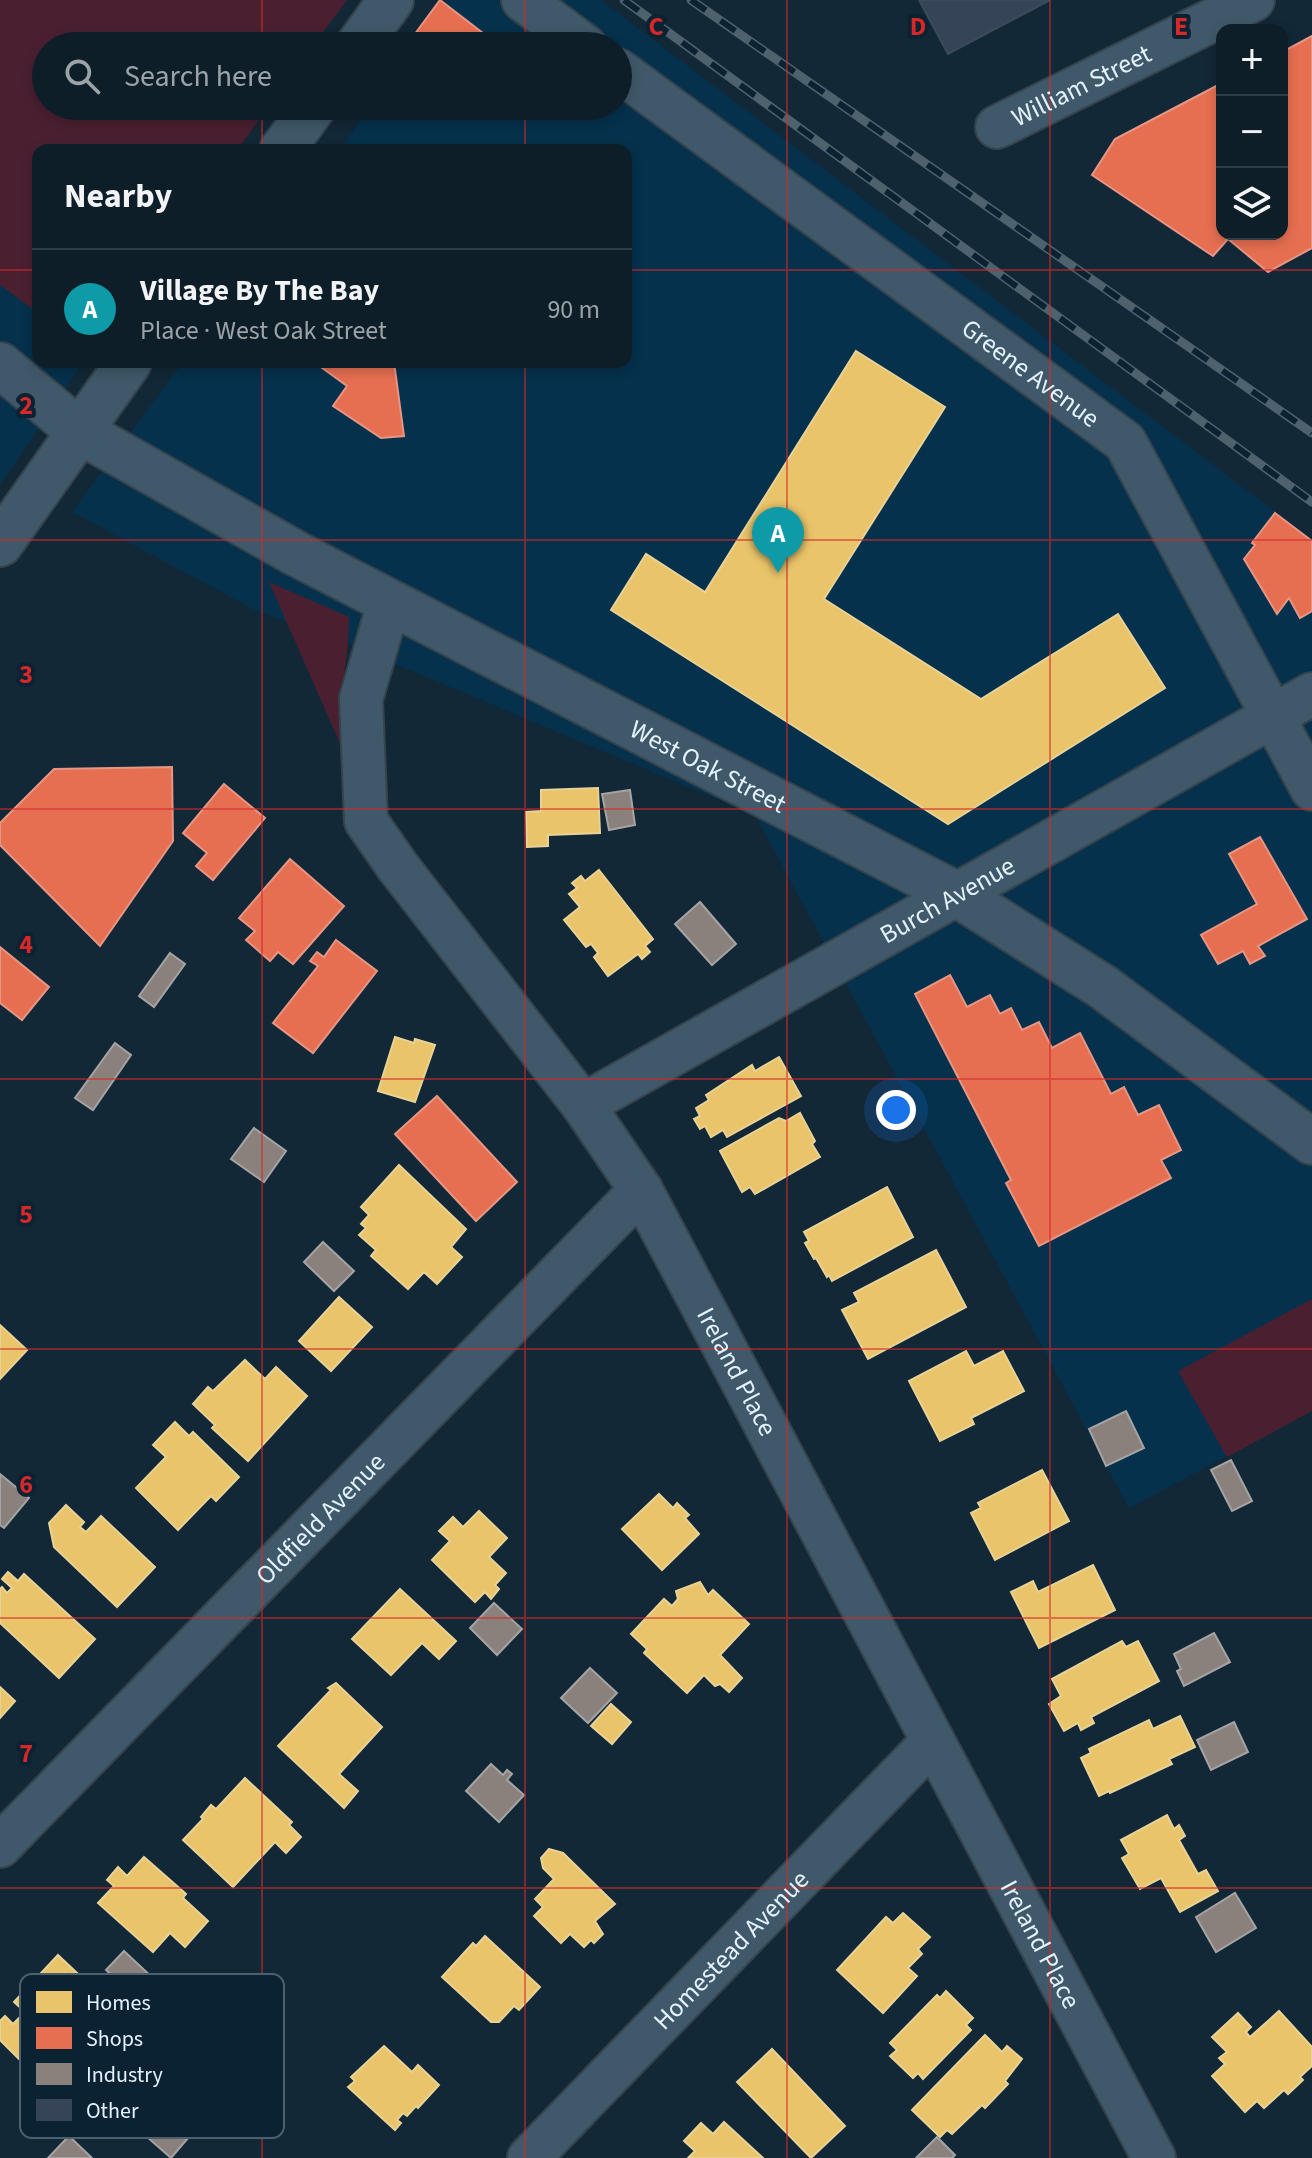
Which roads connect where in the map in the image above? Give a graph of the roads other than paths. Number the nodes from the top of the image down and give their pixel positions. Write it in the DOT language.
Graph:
graph roads {
  1 [pos="391,0"];
  2 [pos="523,0"];
  3 [pos="1253,0"];
  4 [pos="368,32"];
  5 [pos="566,32"];
  6 [pos="632,80"];
  7 [pos="304,120"];
  8 [pos="997,127"];
  9 [pos="286,144"];
  10 [pos="0,365"];
  11 [pos="125,368"];
  12 [pos="79,431"];
  13 [pos="0,544"];
  14 [pos="389,603"];
  15 [pos="1312,694"];
  16 [pos="1273,715"];
  17 [pos="1312,789"];
  18 [pos="958,895"];
  19 [pos="583,1105"];
  20 [pos="1312,1142"];
  21 [pos="641,1190"];
  22 [pos="933,1741"];
  23 [pos="0,1846"];
  24 [pos="529,2158"];
  25 [pos="1154,2158"];
  1 -- 4 [label="main road"];
  2 -- 5 [label="street"];
  3 -- 8 [label="street, William Street"];
  6 -- 16 [label="street, Greene Avenue"];
  7 -- 9 [label="main road"];
  10 -- 12 [label="main road, West Oak Street"];
  11 -- 12 [label="main road"];
  12 -- 13 [label="main road"];
  12 -- 14 [label="main road, West Oak Street"];
  14 -- 18 [label="main road, West Oak Street"];
  14 -- 19 [label="street, Ireland Place"];
  15 -- 16 [label="street, Burch Avenue"];
  16 -- 17 [label="street, Greene Avenue"];
  16 -- 18 [label="street, Burch Avenue"];
  18 -- 19 [label="street, Burch Avenue"];
  18 -- 20 [label="main road, West Oak Street"];
  19 -- 21 [label="street, Ireland Place"];
  21 -- 22 [label="street, Ireland Place"];
  21 -- 23 [label="street, Oldfield Avenue"];
  22 -- 24 [label="street, Homestead Avenue"];
  22 -- 25 [label="street, Ireland Place"];
}
